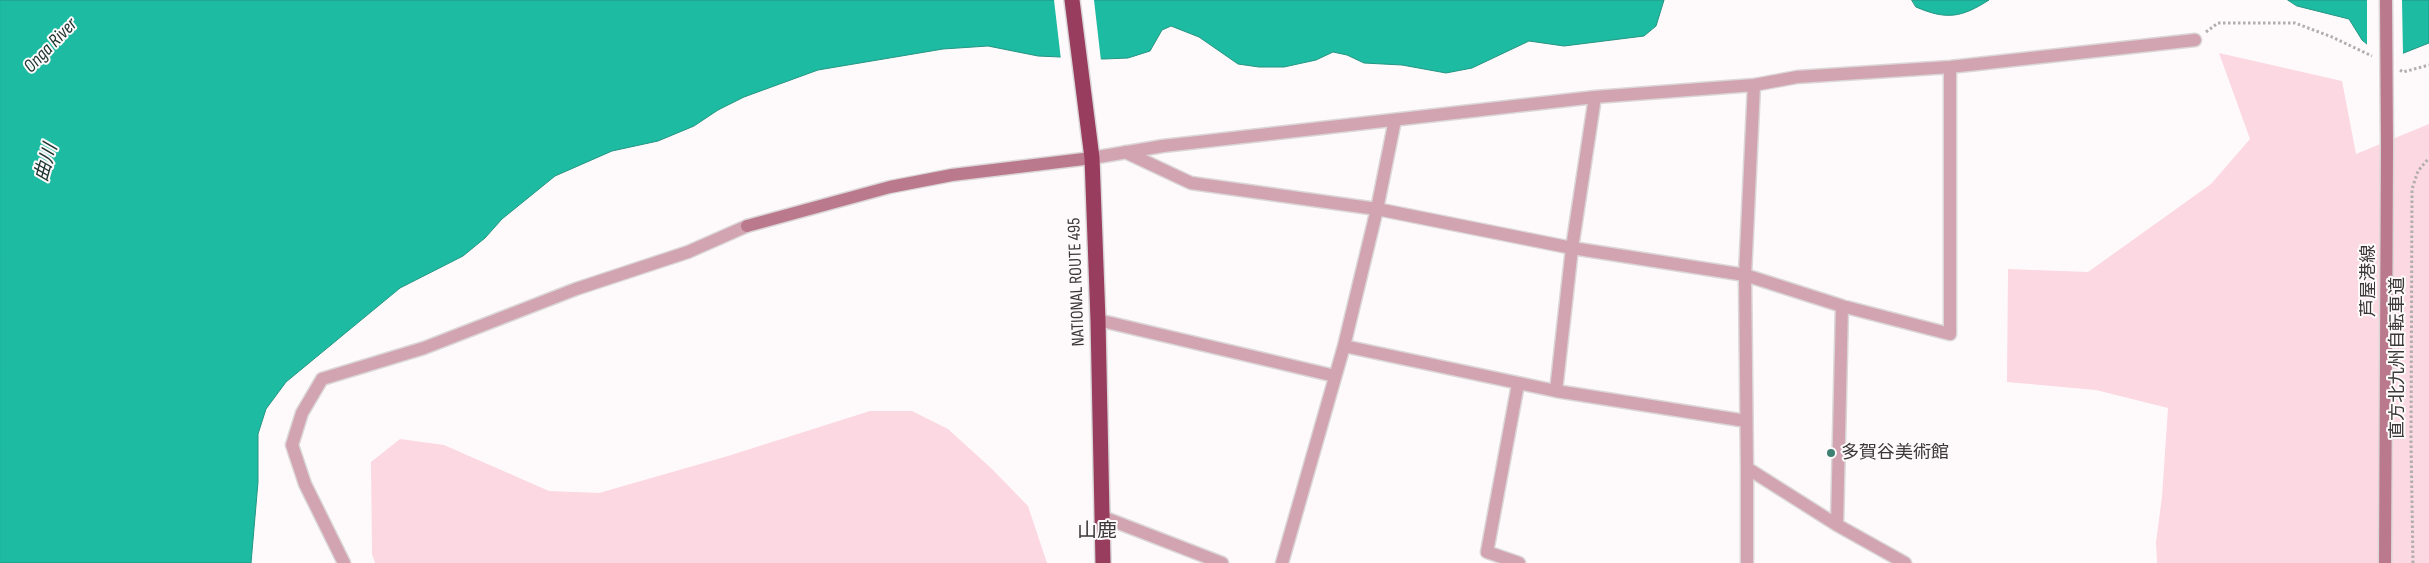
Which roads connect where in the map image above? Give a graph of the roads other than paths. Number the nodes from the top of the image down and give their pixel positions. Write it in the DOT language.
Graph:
graph roads {
  1 [pos="1072,0"];
  2 [pos="2386,0"];
  3 [pos="2195,40"];
  4 [pos="1950,67"];
  5 [pos="1754,85"];
  6 [pos="1595,97"];
  7 [pos="1395,120"];
  8 [pos="1125,152"];
  9 [pos="1092,158"];
  10 [pos="1377,209"];
  11 [pos="747,226"];
  12 [pos="1572,248"];
  13 [pos="1745,275"];
  14 [pos="1842,306"];
  15 [pos="1098,320"];
  16 [pos="1344,346"];
  17 [pos="1335,376"];
  18 [pos="1518,384"];
  19 [pos="1556,391"];
  20 [pos="1746,420"];
  21 [pos="1747,468"];
  22 [pos="1102,517"];
  23 [pos="1837,525"];
  24 [pos="344,563"];
  25 [pos="1104,563"];
  26 [pos="1222,563"];
  27 [pos="1282,563"];
  28 [pos="1519,563"];
  29 [pos="1747,563"];
  30 [pos="1905,563"];
  31 [pos="2386,563"];
  1 -- 9 [label="highway, NATIONAL ROUTE 495"];
  2 -- 31 [label="main road, 芦屋港線, bridge"];
  3 -- 4 [label="street"];
  4 -- 5 [label="street"];
  4 -- 14 [label="street"];
  5 -- 6 [label="street"];
  5 -- 13 [label="street"];
  6 -- 7 [label="street"];
  6 -- 12 [label="street"];
  7 -- 8 [label="street"];
  7 -- 10 [label="street"];
  8 -- 9 [label="street"];
  8 -- 10 [label="street"];
  9 -- 11 [label="main road"];
  9 -- 15 [label="highway, NATIONAL ROUTE 495"];
  10 -- 12 [label="street"];
  10 -- 16 [label="street"];
  11 -- 24 [label="street"];
  12 -- 13 [label="street"];
  12 -- 19 [label="street"];
  13 -- 14 [label="street"];
  13 -- 20 [label="street"];
  14 -- 23 [label="street"];
  15 -- 17 [label="street"];
  15 -- 22 [label="highway, NATIONAL ROUTE 495"];
  16 -- 17 [label="street"];
  16 -- 18 [label="street"];
  17 -- 27 [label="street"];
  18 -- 19 [label="street"];
  18 -- 28 [label="street"];
  19 -- 20 [label="street"];
  20 -- 21 [label="street"];
  21 -- 23 [label="street"];
  21 -- 29 [label="street"];
  22 -- 25 [label="highway, NATIONAL ROUTE 495"];
  22 -- 26 [label="street"];
  23 -- 30 [label="street"];
}
